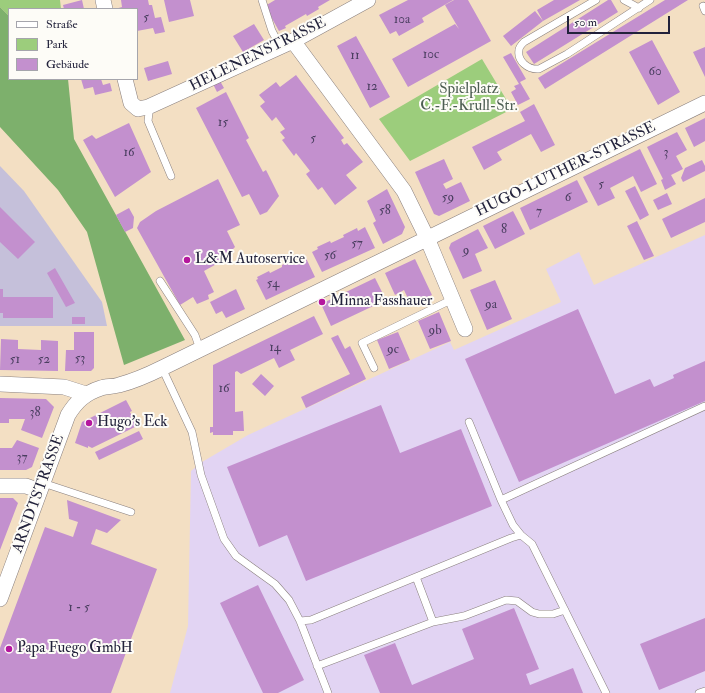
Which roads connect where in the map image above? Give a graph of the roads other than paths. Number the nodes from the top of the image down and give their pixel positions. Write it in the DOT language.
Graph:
graph roads {
  1 [pos="262,0"];
  2 [pos="368,0"];
  3 [pos="596,0"];
  4 [pos="624,0"];
  5 [pos="650,0"];
  6 [pos="639,8"];
  7 [pos="287,44"];
  8 [pos="125,80"];
  9 [pos="705,103"];
  10 [pos="148,107"];
  11 [pos="171,176"];
  12 [pos="427,238"];
  13 [pos="160,281"];
  14 [pos="453,299"];
  15 [pos="465,329"];
  16 [pos="200,349"];
  17 [pos="162,368"];
  18 [pos="374,368"];
  19 [pos="0,384"];
  20 [pos="86,394"];
  21 [pos="705,406"];
  22 [pos="470,422"];
  23 [pos="0,486"];
  24 [pos="41,487"];
  25 [pos="501,500"];
  26 [pos="131,512"];
  27 [pos="521,535"];
  28 [pos="416,577"];
  29 [pos="0,599"];
  30 [pos="565,610"];
  31 [pos="300,621"];
  32 [pos="433,622"];
  33 [pos="317,666"];
  34 [pos="705,691"];
  35 [pos="328,693"];
  36 [pos="606,693"];
  37 [pos="699,693"];
  1 -- 7 [label="lane"];
  2 -- 7 [label="street, HELENENSTRASSE"];
  3 -- 6 [label="lane"];
  4 -- 6 [label="lane"];
  5 -- 6 [label="lane"];
  7 -- 10 [label="street, HELENENSTRASSE"];
  7 -- 12 [label="street"];
  8 -- 10 [label="street"];
  9 -- 12 [label="street, HUGO-LUTHER-STRASSE"];
  10 -- 11 [label="lane"];
  12 -- 14 [label="street"];
  12 -- 16 [label="street, HUGO-LUTHER-STRASSE"];
  13 -- 16 [label="lane"];
  14 -- 15 [label="street"];
  14 -- 18 [label="lane"];
  16 -- 17 [label="street, HUGO-LUTHER-STRASSE"];
  17 -- 20 [label="street, HUGO-LUTHER-STRASSE"];
  17 -- 31 [label="lane"];
  19 -- 20 [label="street"];
  20 -- 24 [label="street, ARNDTSTRASSE"];
  21 -- 25 [label="lane"];
  22 -- 25 [label="lane"];
  23 -- 24 [label="street"];
  24 -- 26 [label="lane"];
  24 -- 29 [label="street, ARNDTSTRASSE"];
  25 -- 27 [label="lane"];
  27 -- 28 [label="lane"];
  27 -- 30 [label="lane"];
  28 -- 31 [label="lane"];
  28 -- 32 [label="lane"];
  30 -- 32 [label="lane"];
  30 -- 36 [label="lane"];
  31 -- 33 [label="lane"];
  32 -- 33 [label="lane"];
  33 -- 35 [label="lane"];
  34 -- 37 [label="lane"];
}
